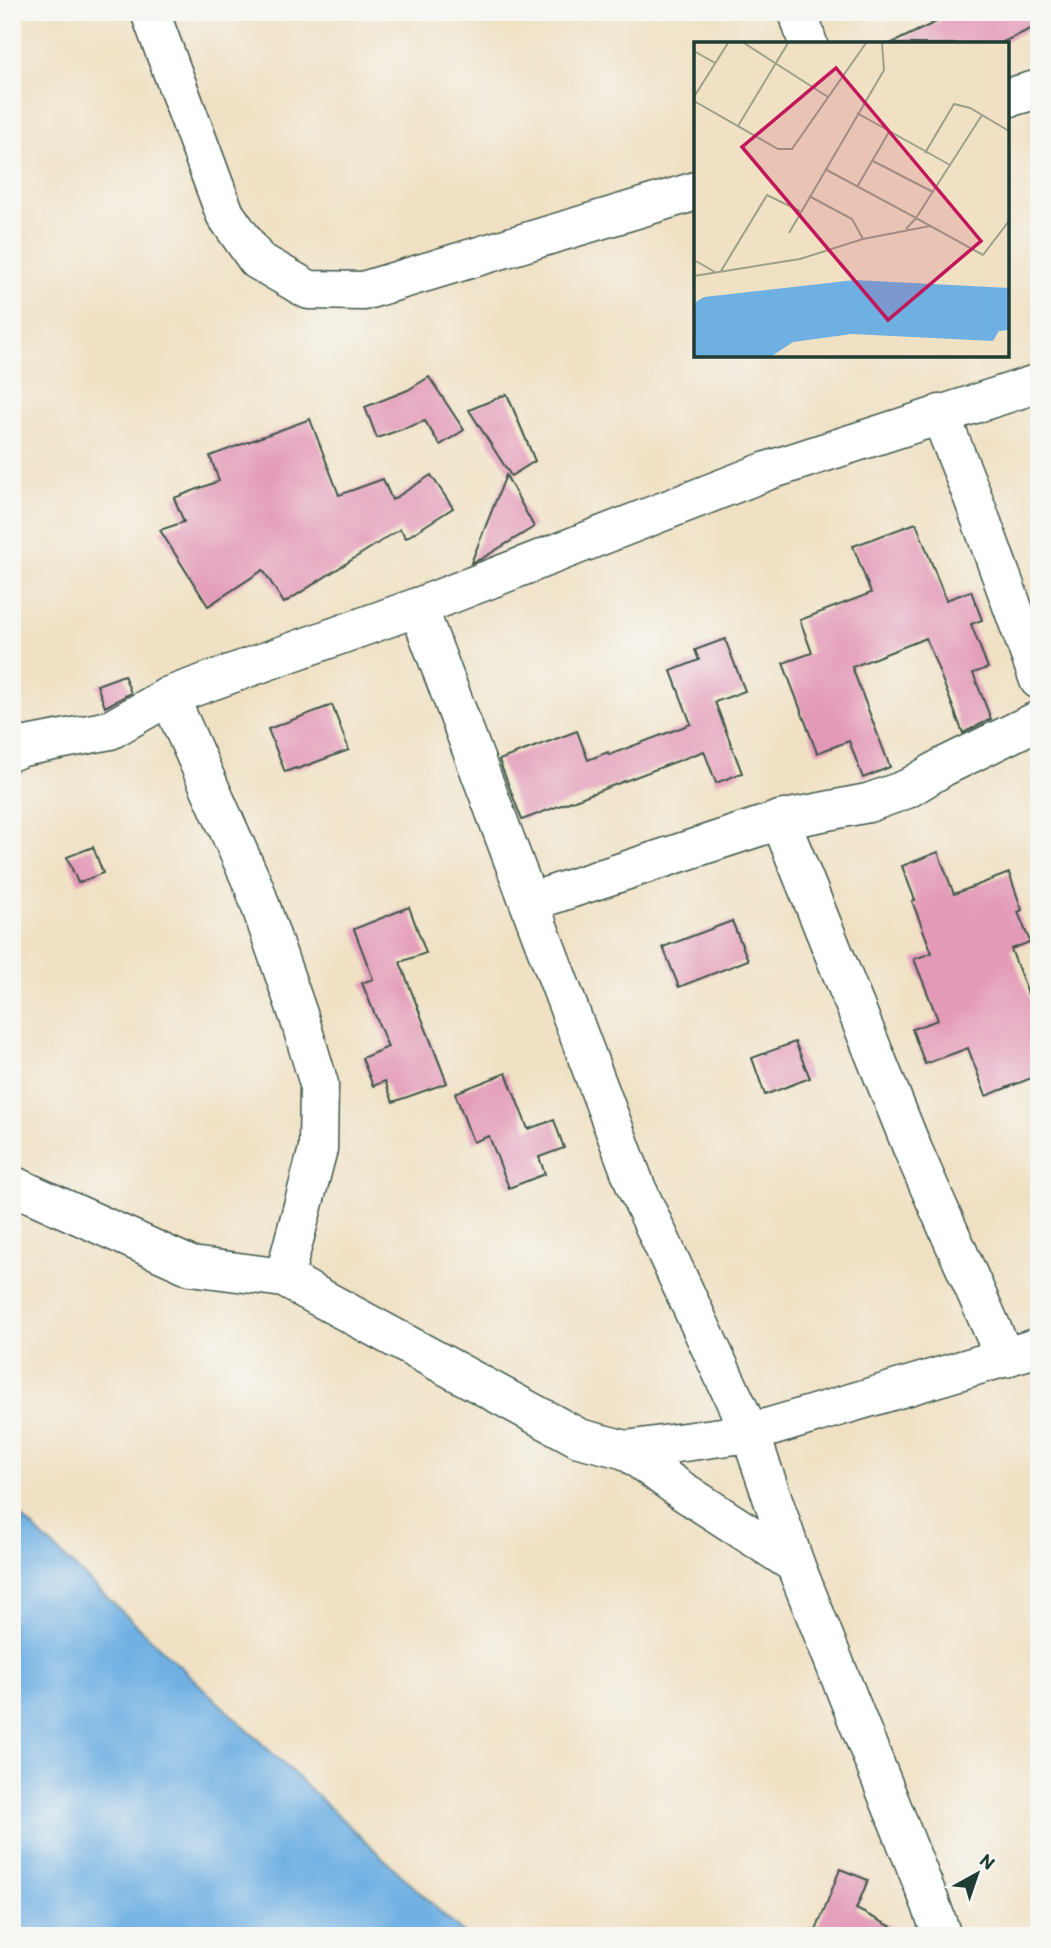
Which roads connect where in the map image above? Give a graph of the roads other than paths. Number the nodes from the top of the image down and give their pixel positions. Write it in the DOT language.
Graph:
graph roads {
  1 [pos="150,12"];
  2 [pos="798,12"];
  3 [pos="807,42"];
  4 [pos="1039,89"];
  5 [pos="1009,97"];
  6 [pos="694,192"];
  7 [pos="1039,383"];
  8 [pos="940,414"];
  9 [pos="418,607"];
  10 [pos="1039,680"];
  11 [pos="169,696"];
  12 [pos="1039,720"];
  13 [pos="16,741"];
  14 [pos="780,820"];
  15 [pos="530,902"];
  16 [pos="12,1185"];
  17 [pos="284,1278"];
  18 [pos="1022,1352"];
  19 [pos="750,1433"];
  20 [pos="626,1450"];
  21 [pos="795,1564"];
  22 [pos="942,1936"];
  1 -- 6 [label="street"];
  2 -- 3 [label="street"];
  4 -- 5 [label="street"];
  7 -- 8 [label="street"];
  8 -- 9 [label="street"];
  8 -- 10 [label="street"];
  9 -- 11 [label="street"];
  9 -- 15 [label="street"];
  11 -- 13 [label="street"];
  11 -- 17 [label="street"];
  12 -- 14 [label="street"];
  14 -- 15 [label="street"];
  14 -- 18 [label="street"];
  15 -- 19 [label="street"];
  16 -- 17 [label="street"];
  17 -- 20 [label="street"];
  18 -- 19 [label="street"];
  19 -- 20 [label="street"];
  19 -- 21 [label="street"];
  20 -- 21 [label="street"];
  21 -- 22 [label="street"];
}
